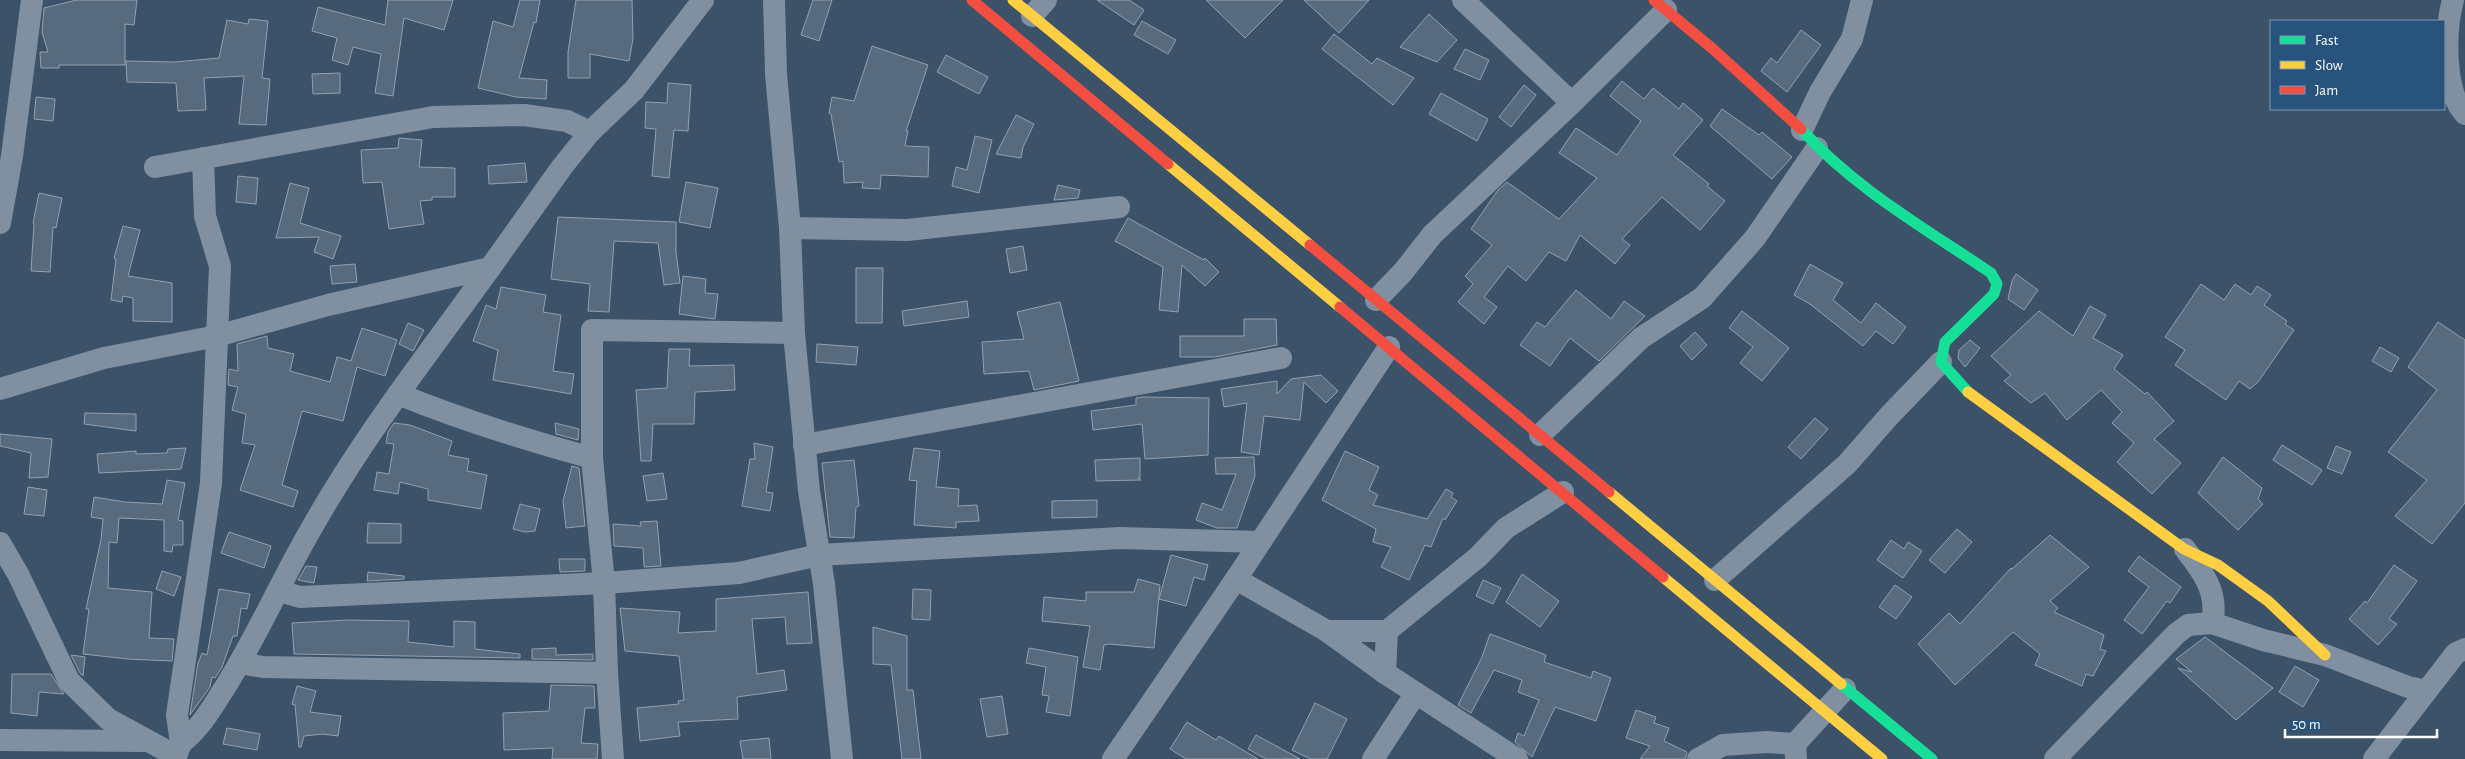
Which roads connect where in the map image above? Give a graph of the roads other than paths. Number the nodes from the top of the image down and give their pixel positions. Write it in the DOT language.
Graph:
graph roads {
  1 [pos="32,0"];
  2 [pos="703,0"];
  3 [pos="774,0"];
  4 [pos="972,0"];
  5 [pos="1013,0"];
  6 [pos="1463,0"];
  7 [pos="2453,0"];
  8 [pos="1856,3"];
  9 [pos="1660,5"];
  10 [pos="1039,8"];
  11 [pos="1572,103"];
  12 [pos="2465,114"];
  13 [pos="1802,130"];
  14 [pos="590,132"];
  15 [pos="1817,148"];
  16 [pos="203,158"];
  17 [pos="155,167"];
  18 [pos="1119,207"];
  19 [pos="0,223"];
  20 [pos="790,228"];
  21 [pos="490,268"];
  22 [pos="1376,300"];
  23 [pos="794,333"];
  24 [pos="217,336"];
  25 [pos="1388,347"];
  26 [pos="1281,358"];
  27 [pos="1941,362"];
  28 [pos="0,389"];
  29 [pos="398,394"];
  30 [pos="1540,435"];
  31 [pos="804,445"];
  32 [pos="592,458"];
  33 [pos="1563,492"];
  34 [pos="1260,542"];
  35 [pos="0,543"];
  36 [pos="2184,548"];
  37 [pos="819,555"];
  38 [pos="1236,579"];
  39 [pos="1715,580"];
  40 [pos="604,583"];
  41 [pos="279,591"];
  42 [pos="2212,623"];
  43 [pos="1327,631"];
  44 [pos="1387,631"];
  45 [pos="2465,649"];
  46 [pos="2326,655"];
  47 [pos="240,663"];
  48 [pos="606,673"];
  49 [pos="1385,673"];
  50 [pos="1845,689"];
  51 [pos="2426,691"];
  52 [pos="1416,693"];
  53 [pos="1824,711"];
  54 [pos="0,740"];
  55 [pos="147,741"];
  56 [pos="1795,751"];
  57 [pos="177,753"];
  58 [pos="613,759"];
  59 [pos="842,759"];
  60 [pos="1114,759"];
  61 [pos="1373,759"];
  62 [pos="1517,759"];
  63 [pos="1698,759"];
  64 [pos="1882,759"];
  65 [pos="1932,759"];
  66 [pos="2055,759"];
  67 [pos="2374,759"];
  1 -- 19 [label="street"];
  2 -- 14 [label="street"];
  3 -- 20 [label="street"];
  4 -- 25 [label="main road"];
  5 -- 10 [label="main road"];
  6 -- 11 [label="street"];
  7 -- 12 [label="street"];
  8 -- 13 [label="street"];
  9 -- 11 [label="street"];
  9 -- 13 [label="main road"];
  10 -- 22 [label="main road"];
  11 -- 22 [label="street"];
  13 -- 15 [label="main road"];
  14 -- 16 [label="street"];
  14 -- 21 [label="street"];
  15 -- 27 [label="main road"];
  15 -- 30 [label="street"];
  16 -- 17 [label="street"];
  16 -- 24 [label="street"];
  18 -- 20 [label="street"];
  20 -- 23 [label="street"];
  21 -- 24 [label="street"];
  21 -- 29 [label="street"];
  22 -- 30 [label="main road"];
  23 -- 31 [label="street"];
  23 -- 32 [label="street"];
  24 -- 28 [label="street"];
  24 -- 57 [label="street"];
  25 -- 33 [label="main road"];
  25 -- 34 [label="street"];
  26 -- 31 [label="street"];
  27 -- 36 [label="main road"];
  27 -- 39 [label="street"];
  29 -- 32 [label="street"];
  29 -- 41 [label="street"];
  30 -- 39 [label="main road"];
  31 -- 37 [label="street"];
  32 -- 40 [label="street"];
  33 -- 44 [label="street"];
  33 -- 53 [label="main road"];
  34 -- 37 [label="street"];
  34 -- 38 [label="street"];
  35 -- 55 [label="street"];
  36 -- 42 [label="street"];
  36 -- 46 [label="main road"];
  37 -- 40 [label="street"];
  37 -- 59 [label="street"];
  38 -- 43 [label="street"];
  38 -- 60 [label="street"];
  39 -- 50 [label="main road"];
  40 -- 41 [label="street"];
  40 -- 48 [label="street"];
  41 -- 47 [label="street"];
  42 -- 46 [label="street"];
  42 -- 66 [label="street"];
  43 -- 44 [label="street"];
  43 -- 49 [label="street"];
  44 -- 49 [label="street"];
  45 -- 51 [label="street"];
  46 -- 51 [label="street"];
  47 -- 48 [label="street"];
  47 -- 57 [label="street"];
  48 -- 58 [label="street"];
  49 -- 52 [label="street"];
  50 -- 53 [label="street"];
  50 -- 65 [label="main road"];
  51 -- 67 [label="street"];
  52 -- 61 [label="street"];
  52 -- 62 [label="street"];
  53 -- 56 [label="street"];
  53 -- 64 [label="main road"];
  54 -- 55 [label="street"];
  55 -- 57 [label="street"];
  56 -- 63 [label="street"];
}
